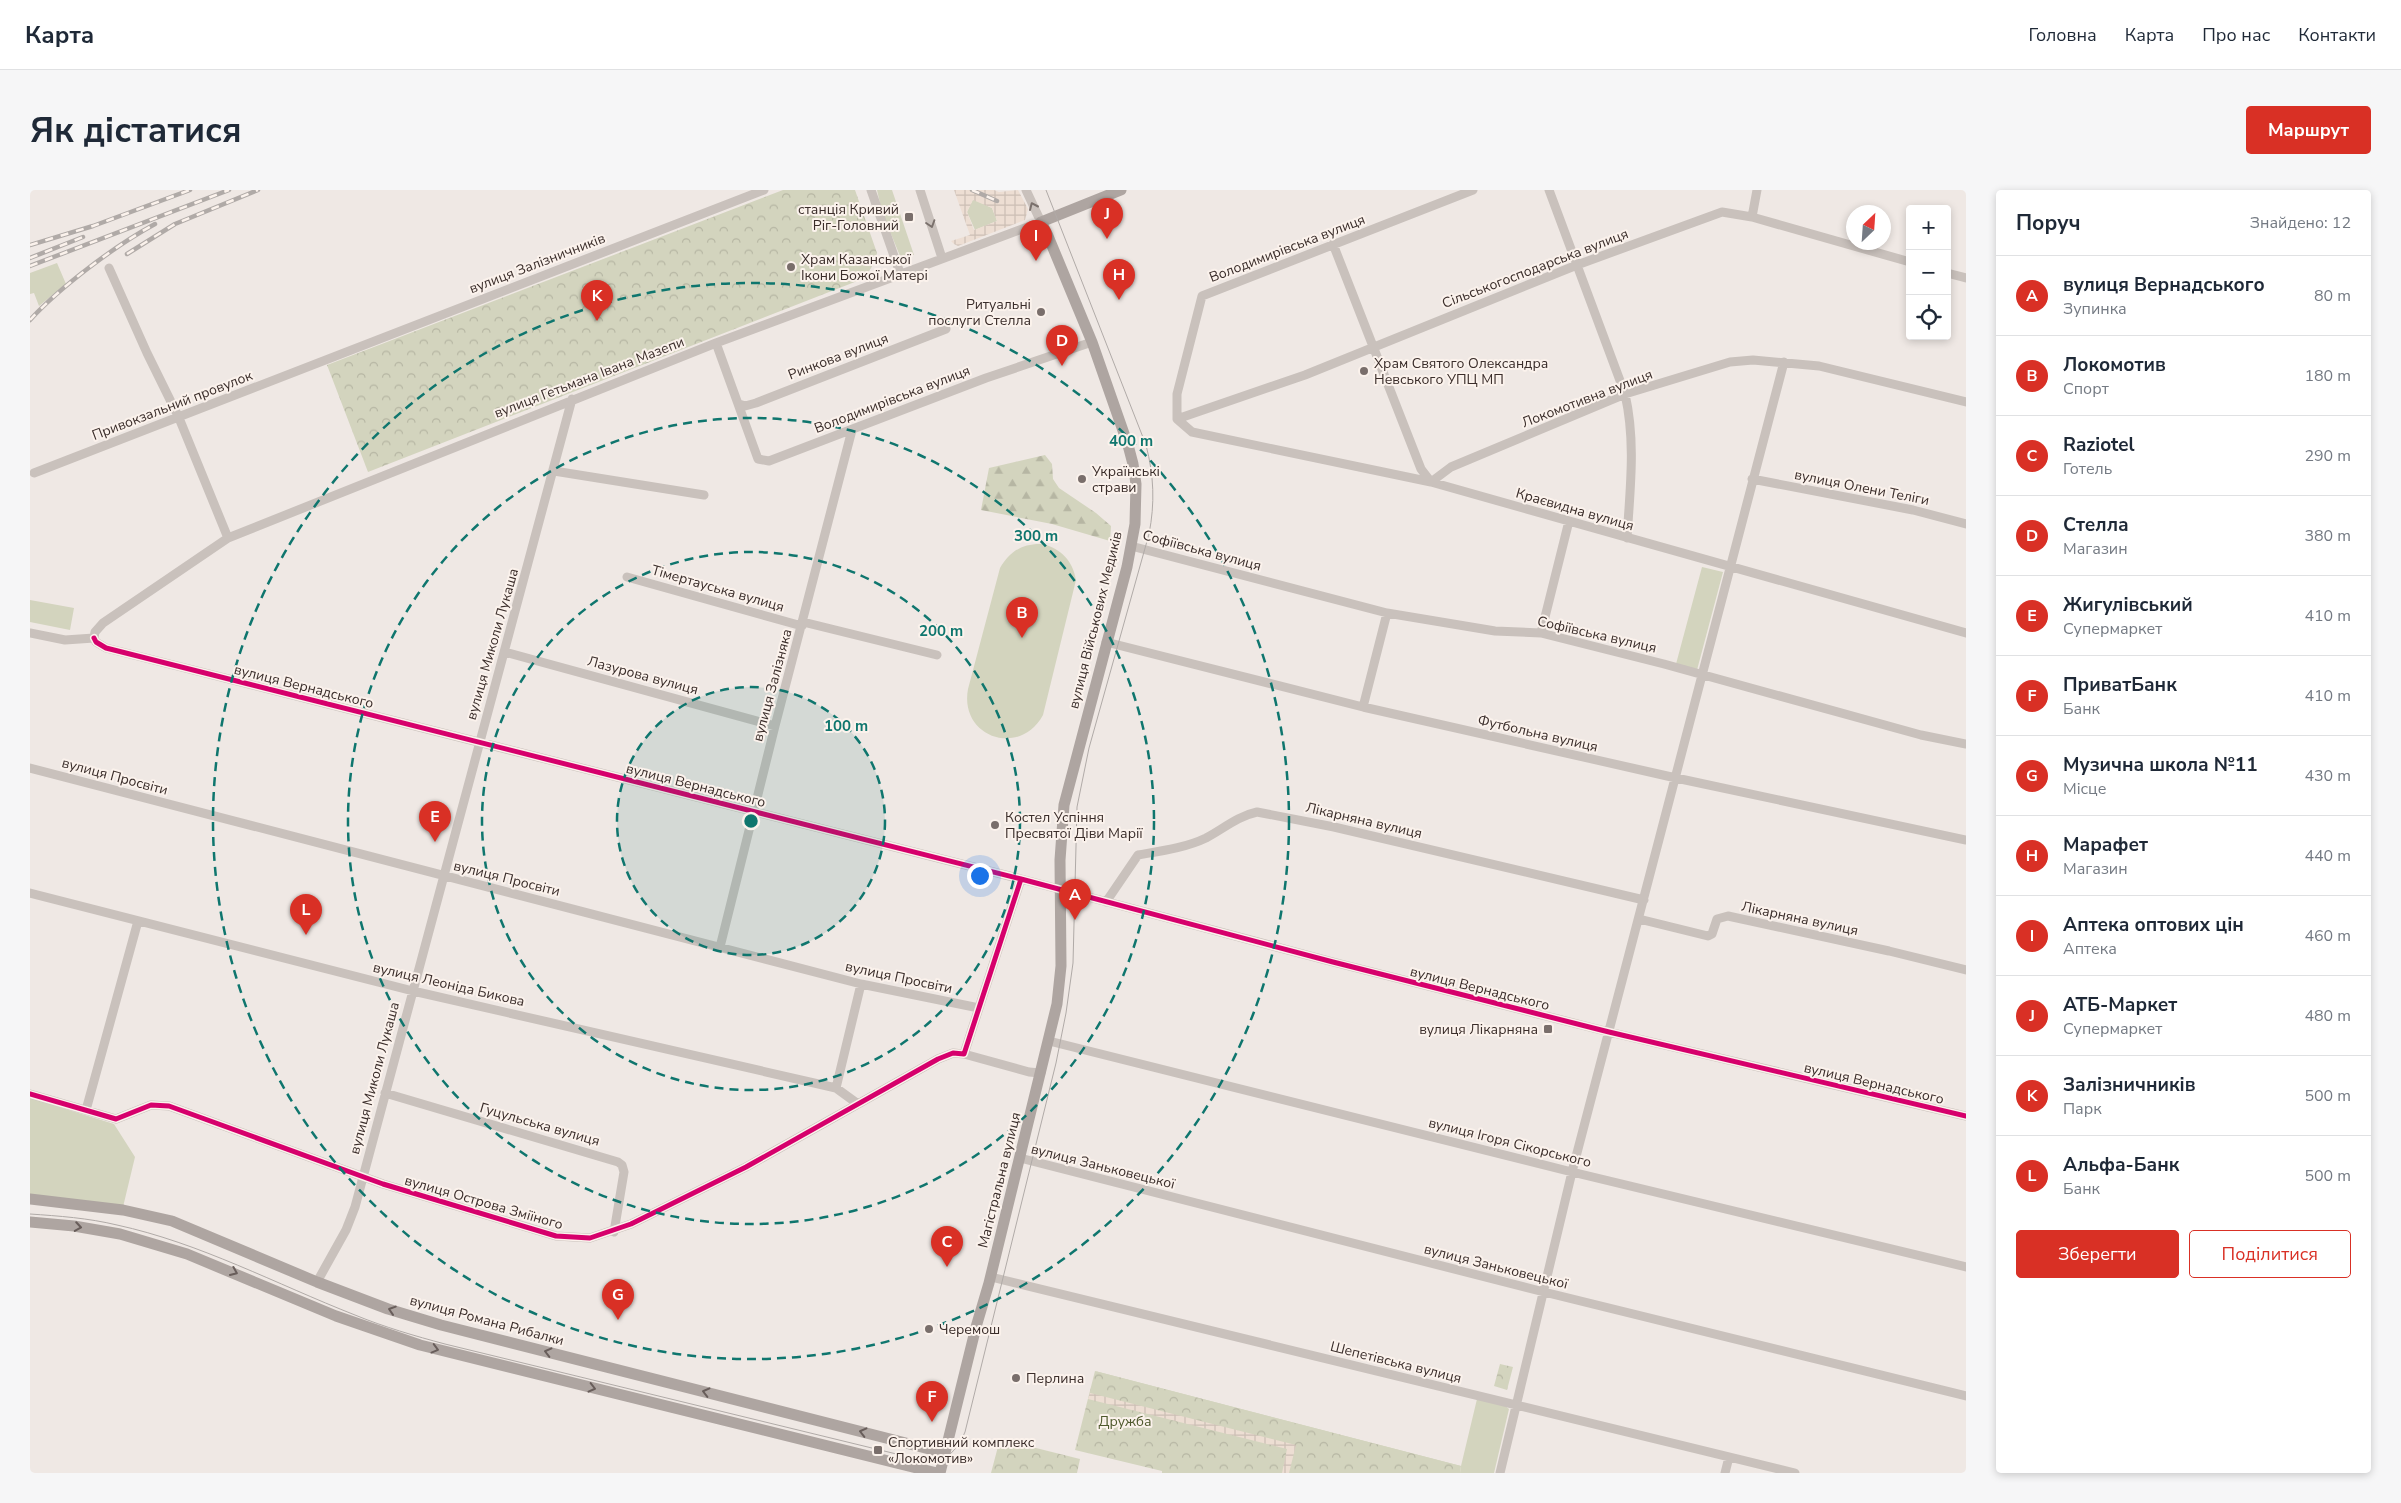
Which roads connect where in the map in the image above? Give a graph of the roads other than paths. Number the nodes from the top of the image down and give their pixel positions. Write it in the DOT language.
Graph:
graph roads {
  1 [pos="764,190"];
  2 [pos="871,190"];
  3 [pos="920,190"];
  4 [pos="1026,190"];
  5 [pos="1121,190"];
  6 [pos="1473,190"];
  7 [pos="1549,190"];
  8 [pos="1757,190"];
  9 [pos="1752,217"];
  10 [pos="1041,222"];
  11 [pos="1333,244"];
  12 [pos="942,258"];
  13 [pos="1906,261"];
  14 [pos="1577,265"];
  15 [pos="109,268"];
  16 [pos="900,273"];
  17 [pos="1951,273"];
  18 [pos="1966,278"];
  19 [pos="946,329"];
  20 [pos="1092,342"];
  21 [pos="716,343"];
  22 [pos="1374,346"];
  23 [pos="319,362"];
  24 [pos="1784,362"];
  25 [pos="1625,394"];
  26 [pos="572,399"];
  27 [pos="1966,402"];
  28 [pos="739,404"];
  29 [pos="179,418"];
  30 [pos="1177,420"];
  31 [pos="852,430"];
  32 [pos="554,471"];
  33 [pos="34,473"];
  34 [pos="1752,479"];
  35 [pos="1431,482"];
  36 [pos="704,495"];
  37 [pos="1569,521"];
  38 [pos="1966,524"];
  39 [pos="228,538"];
  40 [pos="1627,538"];
  41 [pos="1131,546"];
  42 [pos="1730,567"];
  43 [pos="627,577"];
  44 [pos="1387,614"];
  45 [pos="803,624"];
  46 [pos="30,633"];
  47 [pos="1541,633"];
  48 [pos="1966,633"];
  49 [pos="94,638"];
  50 [pos="1106,642"];
  51 [pos="505,652"];
  52 [pos="937,655"];
  53 [pos="1702,675"];
  54 [pos="1364,707"];
  55 [pos="774,726"];
  56 [pos="479,742"];
  57 [pos="1966,744"];
  58 [pos="30,768"];
  59 [pos="1676,778"];
  60 [pos="753,812"];
  61 [pos="1966,840"];
  62 [pos="444,876"];
  63 [pos="1022,879"];
  64 [pos="1060,890"];
  65 [pos="30,893"];
  66 [pos="1644,900"];
  67 [pos="1106,902"];
  68 [pos="1639,919"];
  69 [pos="138,921"];
  70 [pos="720,947"];
  71 [pos="1966,970"];
  72 [pos="860,984"];
  73 [pos="412,991"];
  74 [pos="979,1008"];
  75 [pos="1609,1032"];
  76 [pos="1049,1040"];
  77 [pos="964,1054"];
  78 [pos="1041,1073"];
  79 [pos="836,1088"];
  80 [pos="385,1093"];
  81 [pos="30,1094"];
  82 [pos="858,1104"];
  83 [pos="86,1110"];
  84 [pos="1966,1116"];
  85 [pos="1020,1158"];
  86 [pos="1572,1172"];
  87 [pos="362,1177"];
  88 [pos="30,1199"];
  89 [pos="30,1222"];
  90 [pos="614,1232"];
  91 [pos="1966,1267"];
  92 [pos="991,1277"];
  93 [pos="317,1282"];
  94 [pos="1544,1292"];
  95 [pos="1966,1396"];
  96 [pos="1516,1405"];
  97 [pos="944,1453"];
  98 [pos="1729,1457"];
  99 [pos="938,1473"];
  100 [pos="1500,1473"];
  101 [pos="1725,1473"];
  102 [pos="1795,1473"];
  1 -- 23 [label="street, вулиця Залізничників"];
  2 -- 16 [label="street"];
  3 -- 12 [label="street, one-way"];
  10 -- 4 [label="street, one-way"];
  5 -- 10 [label="main road, вулиця Гетьмана Івана Мазепи"];
  6 -- 11 [label="street, Володимирівська вулиця"];
  7 -- 14 [label="street"];
  8 -- 9 [label="street"];
  9 -- 13 [label="street, Сільськогосподарська вулиця"];
  9 -- 14 [label="street, Сільськогосподарська вулиця"];
  10 -- 12 [label="street, вулиця Гетьмана Івана Мазепи"];
  10 -- 20 [label="main road, вулиця Військових Медиків"];
  11 -- 22 [label="street"];
  11 -- 30 [label="street, Володимирівська вулиця"];
  12 -- 16 [label="street, вулиця Гетьмана Івана Мазепи"];
  14 -- 22 [label="street, Сільськогосподарська вулиця"];
  14 -- 25 [label="street"];
  15 -- 29 [label="street"];
  16 -- 21 [label="street, вулиця Гетьмана Івана Мазепи"];
  17 -- 18 [label="street"];
  19 -- 28 [label="street, Ринкова вулиця"];
  20 -- 31 [label="street, Володимирівська вулиця"];
  20 -- 41 [label="main road, вулиця Військових Медиків"];
  21 -- 26 [label="street, вулиця Гетьмана Івана Мазепи"];
  21 -- 28 [label="street"];
  22 -- 30 [label="street, Сільськогосподарська вулиця"];
  22 -- 35 [label="street"];
  23 -- 29 [label="street, Привокзальний провулок"];
  24 -- 25 [label="street, Локомотивна вулиця"];
  24 -- 27 [label="street, Локомотивна вулиця"];
  24 -- 34 [label="street"];
  25 -- 35 [label="street, Локомотивна вулиця"];
  25 -- 40 [label="street"];
  26 -- 32 [label="street, вулиця Миколи Лукаша"];
  26 -- 39 [label="street, вулиця Гетьмана Івана Мазепи"];
  28 -- 31 [label="street, Володимирівська вулиця"];
  29 -- 33 [label="street, Привокзальний провулок"];
  29 -- 39 [label="street"];
  30 -- 35 [label="street, Краєвидна вулиця"];
  31 -- 45 [label="street, вулиця Залізняка"];
  32 -- 36 [label="street"];
  32 -- 51 [label="street, вулиця Миколи Лукаша"];
  34 -- 38 [label="street, вулиця Олени Теліги"];
  34 -- 42 [label="street"];
  35 -- 37 [label="street, Краєвидна вулиця"];
  37 -- 40 [label="street, Краєвидна вулиця"];
  37 -- 47 [label="street"];
  39 -- 49 [label="street, вулиця Гетьмана Івана Мазепи"];
  40 -- 42 [label="street, Краєвидна вулиця"];
  41 -- 44 [label="street, Софіївська вулиця"];
  41 -- 50 [label="main road, вулиця Військових Медиків"];
  42 -- 48 [label="street, Краєвидна вулиця"];
  42 -- 53 [label="street"];
  43 -- 45 [label="street, Тімертауська вулиця"];
  44 -- 47 [label="street, Софіївська вулиця"];
  44 -- 54 [label="street"];
  45 -- 52 [label="street, Тімертауська вулиця"];
  45 -- 55 [label="street, вулиця Залізняка"];
  46 -- 49 [label="street"];
  47 -- 53 [label="street, Софіївська вулиця"];
  49 -- 56 [label="street, вулиця Вернадського"];
  50 -- 54 [label="street, Футбольна вулиця"];
  50 -- 64 [label="main road, вулиця Військових Медиків"];
  51 -- 55 [label="street, Лазурова вулиця"];
  51 -- 56 [label="street, вулиця Миколи Лукаша"];
  53 -- 57 [label="street, Софіївська вулиця"];
  53 -- 59 [label="street"];
  54 -- 59 [label="street, Футбольна вулиця"];
  55 -- 60 [label="street, вулиця Залізняка"];
  56 -- 60 [label="street, вулиця Вернадського"];
  56 -- 62 [label="street, вулиця Миколи Лукаша"];
  58 -- 62 [label="street, вулиця Просвіти"];
  59 -- 61 [label="street, Футбольна вулиця"];
  59 -- 66 [label="street"];
  60 -- 63 [label="street, вулиця Вернадського"];
  60 -- 70 [label="street, вулиця Залізняка"];
  62 -- 70 [label="street, вулиця Просвіти"];
  62 -- 73 [label="street, вулиця Миколи Лукаша"];
  63 -- 64 [label="street, вулиця Вернадського"];
  63 -- 74 [label="street"];
  64 -- 67 [label="street, вулиця Вернадського"];
  64 -- 76 [label="main road, Магістральна вулиця"];
  65 -- 69 [label="street, вулиця Леоніда Бикова"];
  66 -- 67 [label="street, Лікарняна вулиця"];
  66 -- 68 [label="street"];
  67 -- 75 [label="street, вулиця Вернадського"];
  68 -- 71 [label="street, Лікарняна вулиця"];
  68 -- 75 [label="street"];
  69 -- 73 [label="street, вулиця Леоніда Бикова"];
  69 -- 83 [label="street"];
  70 -- 72 [label="street, вулиця Просвіти"];
  72 -- 74 [label="street, вулиця Просвіти"];
  72 -- 79 [label="street"];
  73 -- 79 [label="street, вулиця Леоніда Бикова"];
  73 -- 80 [label="street, вулиця Миколи Лукаша"];
  74 -- 77 [label="street"];
  75 -- 84 [label="street, вулиця Вернадського"];
  75 -- 86 [label="street"];
  76 -- 78 [label="main road, Магістральна вулиця"];
  76 -- 86 [label="street, вулиця Ігоря Сікорського"];
  77 -- 78 [label="street"];
  77 -- 82 [label="street, вулиця Острова Зміїного"];
  78 -- 85 [label="main road, Магістральна вулиця"];
  79 -- 82 [label="street, вулиця Леоніда Бикова"];
  80 -- 87 [label="street, вулиця Миколи Лукаша"];
  80 -- 90 [label="street, Гуцульська вулиця"];
  81 -- 83 [label="street, вулиця Острова Зміїного"];
  82 -- 90 [label="street, вулиця Острова Зміїного"];
  83 -- 87 [label="street, вулиця Острова Зміїного"];
  85 -- 92 [label="main road, Магістральна вулиця"];
  85 -- 94 [label="street, вулиця Заньковецької"];
  86 -- 91 [label="street, вулиця Ігоря Сікорського"];
  86 -- 94 [label="street"];
  87 -- 90 [label="street, вулиця Острова Зміїного"];
  87 -- 93 [label="street, вулиця Миколи Лукаша"];
  88 -- 93 [label="main road, вулиця Романа Рибалки"];
  89 -- 99 [label="main road, one-way"];
  92 -- 96 [label="street, Шепетівська вулиця"];
  92 -- 97 [label="main road, Магістральна вулиця"];
  97 -- 93 [label="main road, вулиця Романа Рибалки, one-way"];
  94 -- 95 [label="street, вулиця Заньковецької"];
  94 -- 96 [label="street"];
  96 -- 98 [label="street, Шепетівська вулиця"];
  96 -- 100 [label="street"];
  97 -- 99 [label="main road, Магістральна вулиця"];
  98 -- 101 [label="street"];
  98 -- 102 [label="street, Шепетівська вулиця"];
}
